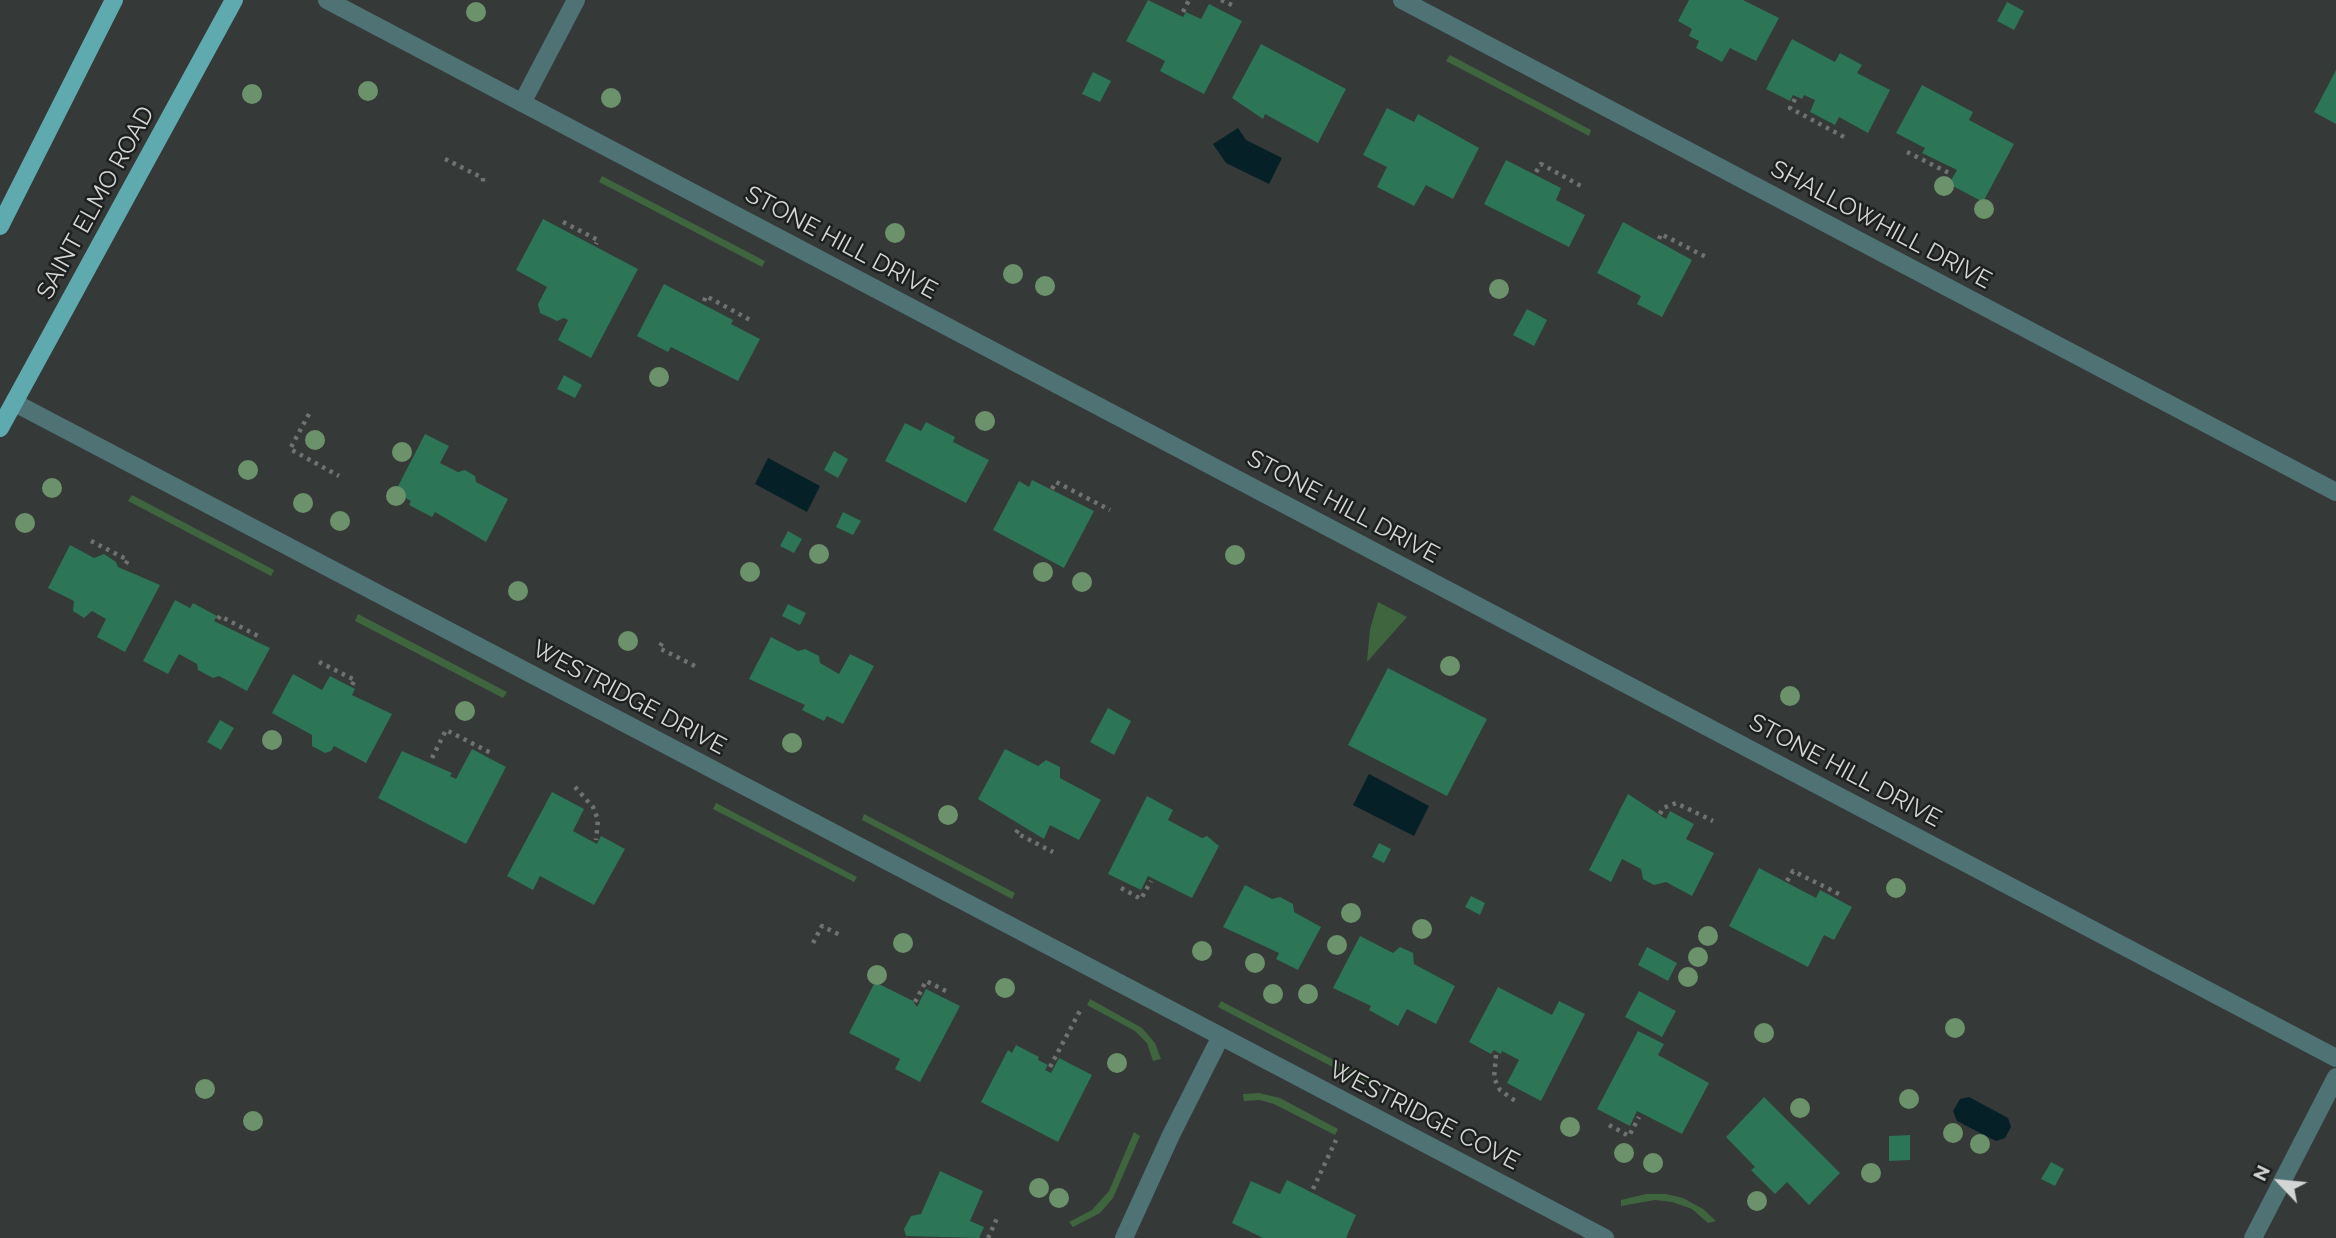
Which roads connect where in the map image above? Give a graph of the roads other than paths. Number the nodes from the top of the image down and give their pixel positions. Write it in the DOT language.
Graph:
graph roads {
  1 [pos="114,0"];
  2 [pos="234,0"];
  3 [pos="327,0"];
  4 [pos="576,0"];
  5 [pos="1402,0"];
  6 [pos="522,103"];
  7 [pos="0,226"];
  8 [pos="15,403"];
  9 [pos="0,428"];
  10 [pos="2336,492"];
  11 [pos="1220,1038"];
  12 [pos="2336,1058"];
  13 [pos="2336,1077"];
  14 [pos="1124,1238"];
  15 [pos="1605,1238"];
  16 [pos="2253,1238"];
  1 -- 7 [label="main road"];
  2 -- 8 [label="main road, SAINT ELMO ROAD"];
  3 -- 6 [label="street, STONE HILL DRIVE"];
  4 -- 6 [label="street"];
  5 -- 10 [label="street, SHALLOWHILL DRIVE"];
  6 -- 12 [label="street, STONE HILL DRIVE"];
  8 -- 9 [label="main road, SAINT ELMO ROAD"];
  8 -- 11 [label="street, WESTRIDGE DRIVE"];
  11 -- 14 [label="street"];
  11 -- 15 [label="street, WESTRIDGE COVE"];
  13 -- 16 [label="street"];
}
